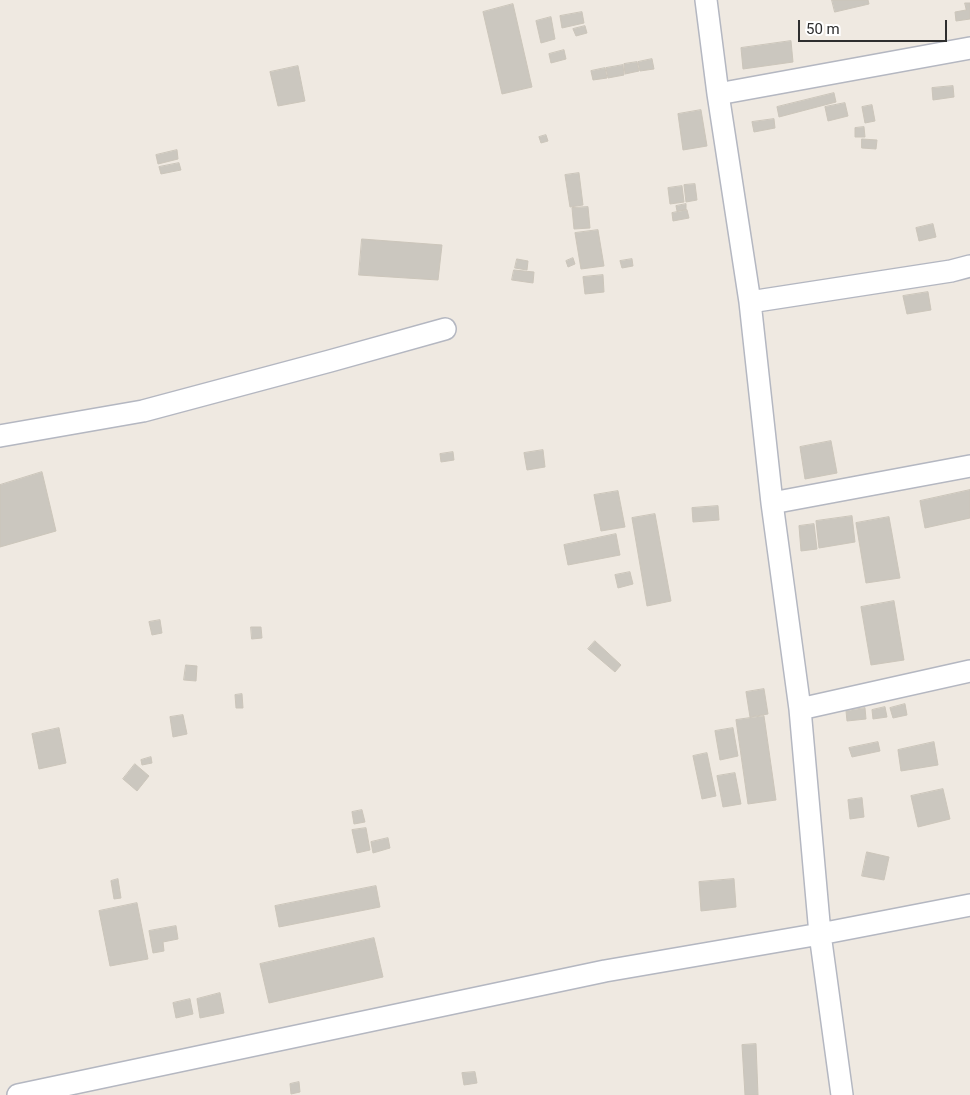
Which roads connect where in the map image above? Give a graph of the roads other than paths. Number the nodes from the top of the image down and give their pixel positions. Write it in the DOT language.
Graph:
graph roads {
  1 [pos="706,0"];
  2 [pos="970,48"];
  3 [pos="718,94"];
  4 [pos="970,266"];
  5 [pos="750,302"];
  6 [pos="445,329"];
  7 [pos="0,436"];
  8 [pos="970,466"];
  9 [pos="772,502"];
  10 [pos="970,671"];
  11 [pos="800,709"];
  12 [pos="970,905"];
  13 [pos="820,934"];
  14 [pos="18,1095"];
  15 [pos="842,1095"];
  1 -- 3 [label="street"];
  2 -- 3 [label="street"];
  3 -- 5 [label="street"];
  4 -- 5 [label="street"];
  5 -- 9 [label="street"];
  6 -- 7 [label="street"];
  8 -- 9 [label="street"];
  9 -- 11 [label="street"];
  10 -- 11 [label="street"];
  11 -- 13 [label="street"];
  12 -- 13 [label="street"];
  13 -- 14 [label="street"];
  13 -- 15 [label="street"];
}
